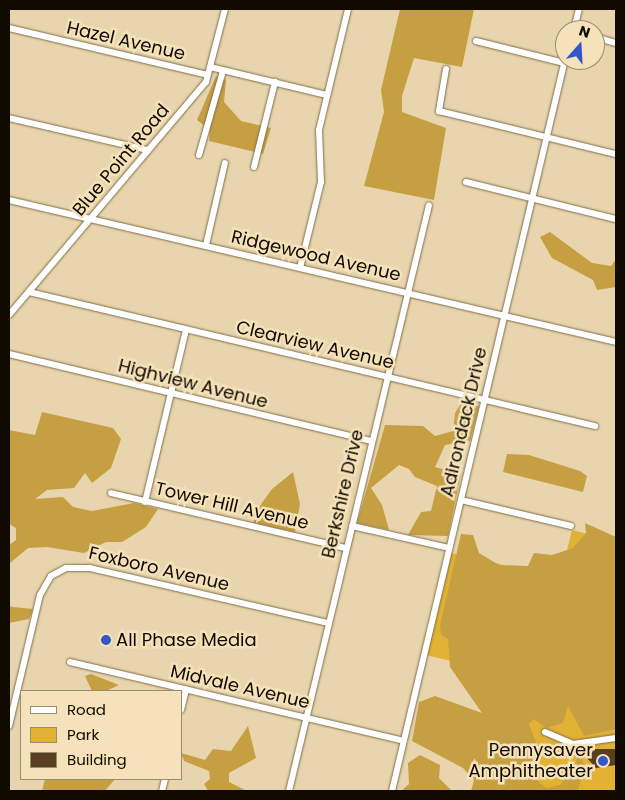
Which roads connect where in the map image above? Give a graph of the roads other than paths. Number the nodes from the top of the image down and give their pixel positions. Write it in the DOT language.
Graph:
graph roads {
  1 [pos="225,9"];
  2 [pos="348,9"];
  3 [pos="9,28"];
  4 [pos="476,41"];
  5 [pos="555,59"];
  6 [pos="210,67"];
  7 [pos="446,69"];
  8 [pos="562,70"];
  9 [pos="223,71"];
  10 [pos="208,75"];
  11 [pos="276,82"];
  12 [pos="327,95"];
  13 [pos="9,118"];
  14 [pos="547,138"];
  15 [pos="148,150"];
  16 [pos="616,154"];
  17 [pos="199,156"];
  18 [pos="225,163"];
  19 [pos="254,167"];
  20 [pos="466,182"];
  21 [pos="533,199"];
  22 [pos="9,200"];
  23 [pos="429,205"];
  24 [pos="90,219"];
  25 [pos="616,219"];
  26 [pos="206,245"];
  27 [pos="300,268"];
  28 [pos="29,292"];
  29 [pos="407,293"];
  30 [pos="9,315"];
  31 [pos="505,316"];
  32 [pos="186,330"];
  33 [pos="616,342"];
  34 [pos="9,354"];
  35 [pos="387,376"];
  36 [pos="170,394"];
  37 [pos="484,400"];
  38 [pos="595,426"];
  39 [pos="371,442"];
  40 [pos="111,493"];
  41 [pos="461,500"];
  42 [pos="145,502"];
  43 [pos="352,526"];
  44 [pos="571,526"];
  45 [pos="346,548"];
  46 [pos="448,548"];
  47 [pos="328,623"];
  48 [pos="70,662"];
  49 [pos="186,690"];
  50 [pos="182,706"];
  51 [pos="306,718"];
  52 [pos="9,726"];
  53 [pos="545,732"];
  54 [pos="616,738"];
  55 [pos="404,741"];
  56 [pos="289,791"];
  57 [pos="392,791"];
  1 -- 6 [label="street, Blue Point Road"];
  2 -- 12 [label="street"];
  3 -- 10 [label="street, Hazel Avenue"];
  4 -- 5 [label="street"];
  6 -- 9 [label="street"];
  6 -- 10 [label="street, Blue Point Road"];
  7 -- 14 [label="street"];
  8 -- 14 [label="street, Adirondack Drive"];
  9 -- 11 [label="street"];
  9 -- 17 [label="street"];
  10 -- 15 [label="street, Blue Point Road"];
  11 -- 12 [label="street"];
  11 -- 19 [label="street"];
  12 -- 27 [label="street"];
  13 -- 15 [label="street"];
  14 -- 16 [label="street"];
  14 -- 21 [label="street, Adirondack Drive"];
  15 -- 24 [label="street, Blue Point Road"];
  18 -- 26 [label="street"];
  20 -- 21 [label="street"];
  21 -- 25 [label="street"];
  21 -- 31 [label="street, Adirondack Drive"];
  22 -- 24 [label="street, Ridgewood Avenue"];
  23 -- 29 [label="street, Berkshire Drive"];
  24 -- 26 [label="street, Ridgewood Avenue"];
  24 -- 28 [label="street, Blue Point Road"];
  26 -- 27 [label="street, Ridgewood Avenue"];
  27 -- 29 [label="street, Ridgewood Avenue"];
  28 -- 30 [label="street, Blue Point Road"];
  28 -- 32 [label="street, Clearview Avenue"];
  29 -- 31 [label="street, Ridgewood Avenue"];
  29 -- 35 [label="street, Berkshire Drive"];
  31 -- 33 [label="street, Ridgewood Avenue"];
  31 -- 37 [label="street, Adirondack Drive"];
  32 -- 35 [label="street, Clearview Avenue"];
  32 -- 36 [label="street"];
  34 -- 36 [label="street, Highview Avenue"];
  35 -- 37 [label="street, Clearview Avenue"];
  35 -- 39 [label="street, Berkshire Drive"];
  36 -- 39 [label="street, Highview Avenue"];
  36 -- 42 [label="street"];
  37 -- 38 [label="street, Clearview Avenue"];
  37 -- 41 [label="street, Adirondack Drive"];
  39 -- 43 [label="street, Berkshire Drive"];
  40 -- 42 [label="street, Tower Hill Avenue"];
  41 -- 44 [label="street"];
  41 -- 46 [label="street, Adirondack Drive"];
  42 -- 45 [label="street, Tower Hill Avenue"];
  43 -- 45 [label="street, Berkshire Drive"];
  43 -- 46 [label="street"];
  45 -- 47 [label="street, Berkshire Drive"];
  46 -- 55 [label="street, Adirondack Drive"];
  47 -- 51 [label="street, Berkshire Drive"];
  47 -- 52 [label="street, Foxboro Avenue"];
  48 -- 49 [label="street, Midvale Avenue"];
  49 -- 50 [label="street"];
  49 -- 51 [label="street, Midvale Avenue"];
  51 -- 55 [label="street, Midvale Avenue"];
  51 -- 56 [label="street, Berkshire Drive"];
  53 -- 54 [label="street"];
  55 -- 57 [label="street, Adirondack Drive"];
}
